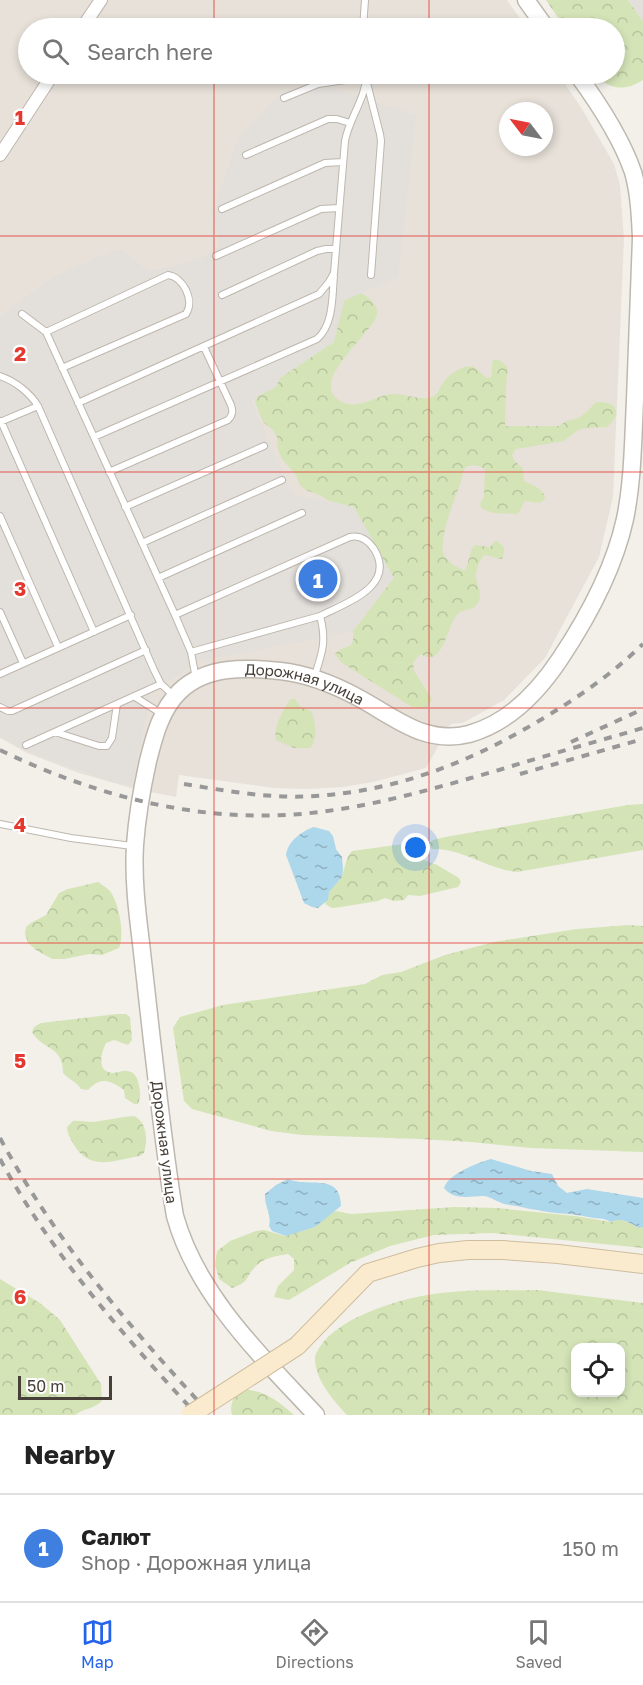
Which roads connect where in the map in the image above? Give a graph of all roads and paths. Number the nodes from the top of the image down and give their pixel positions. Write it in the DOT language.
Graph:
graph roads {
  1 [pos="101,0"];
  2 [pos="365,0"];
  3 [pos="526,0"];
  4 [pos="89,18"];
  5 [pos="364,18"];
  6 [pos="539,18"];
  7 [pos="46,84"];
  8 [pos="318,84"];
  9 [pos="364,84"];
  10 [pos="368,84"];
  11 [pos="584,84"];
  12 [pos="284,99"];
  13 [pos="356,111"];
  14 [pos="375,112"];
  15 [pos="350,123"];
  16 [pos="0,155"];
  17 [pos="246,155"];
  18 [pos="343,162"];
  19 [pos="640,187"];
  20 [pos="339,208"];
  21 [pos="222,209"];
  22 [pos="336,249"];
  23 [pos="216,256"];
  24 [pos="334,273"];
  25 [pos="372,275"];
  26 [pos="222,295"];
  27 [pos="22,315"];
  28 [pos="46,332"];
  29 [pos="204,347"];
  30 [pos="62,368"];
  31 [pos="0,376"];
  32 [pos="220,382"];
  33 [pos="78,404"];
  34 [pos="38,406"];
  35 [pos="1,422"];
  36 [pos="94,437"];
  37 [pos="264,446"];
  38 [pos="109,472"];
  39 [pos="637,473"];
  40 [pos="282,480"];
  41 [pos="125,507"];
  42 [pos="302,513"];
  43 [pos="0,516"];
  44 [pos="142,543"];
  45 [pos="158,578"];
  46 [pos="0,612"];
  47 [pos="131,615"];
  48 [pos="175,615"];
  49 [pos="321,616"];
  50 [pos="94,632"];
  51 [pos="58,647"];
  52 [pos="146,650"];
  53 [pos="191,652"];
  54 [pos="23,663"];
  55 [pos="0,674"];
  56 [pos="314,678"];
  57 [pos="196,680"];
  58 [pos="161,684"];
  59 [pos="135,696"];
  60 [pos="175,696"];
  61 [pos="117,704"];
  62 [pos="0,707"];
  63 [pos="164,715"];
  64 [pos="55,732"];
  65 [pos="26,745"];
  66 [pos="0,824"];
  67 [pos="135,846"];
  68 [pos="643,1264"];
  69 [pos="190,1415"];
  70 [pos="316,1415"];
  1 -- 4 [label="street"];
  2 -- 5 [label="lane"];
  3 -- 6 [label="street"];
  7 -- 16 [label="street"];
  8 -- 12 [label="lane"];
  9 -- 13 [label="lane"];
  10 -- 14 [label="lane"];
  11 -- 19 [label="street, Дорожная улица"];
  13 -- 14 [label="lane"];
  13 -- 15 [label="lane"];
  14 -- 25 [label="lane"];
  15 -- 17 [label="lane"];
  15 -- 18 [label="lane"];
  18 -- 20 [label="lane"];
  18 -- 21 [label="lane"];
  19 -- 39 [label="street, Дорожная улица"];
  20 -- 22 [label="lane"];
  20 -- 23 [label="lane"];
  22 -- 24 [label="lane"];
  22 -- 26 [label="lane"];
  24 -- 29 [label="lane"];
  24 -- 32 [label="lane"];
  27 -- 28 [label="lane"];
  28 -- 30 [label="lane"];
  28 -- 30 [label="lane"];
  29 -- 32 [label="lane"];
  29 -- 33 [label="lane"];
  30 -- 33 [label="lane"];
  31 -- 34 [label="lane"];
  32 -- 36 [label="lane"];
  32 -- 38 [label="lane"];
  33 -- 36 [label="lane"];
  34 -- 35 [label="lane"];
  34 -- 47 [label="lane"];
  35 -- 50 [label="lane"];
  36 -- 38 [label="lane"];
  37 -- 41 [label="lane"];
  38 -- 41 [label="lane"];
  39 -- 56 [label="street, Дорожная улица"];
  40 -- 44 [label="lane"];
  41 -- 44 [label="lane"];
  42 -- 45 [label="lane"];
  43 -- 51 [label="lane"];
  44 -- 45 [label="lane"];
  45 -- 48 [label="lane"];
  46 -- 54 [label="lane"];
  47 -- 50 [label="lane"];
  47 -- 52 [label="lane"];
  48 -- 49 [label="lane"];
  48 -- 53 [label="lane"];
  49 -- 53 [label="lane"];
  49 -- 56 [label="lane"];
  50 -- 51 [label="lane"];
  51 -- 54 [label="lane"];
  52 -- 58 [label="lane"];
  52 -- 62 [label="lane"];
  53 -- 57 [label="lane"];
  54 -- 55 [label="lane"];
  56 -- 57 [label="street, Дорожная улица"];
  57 -- 60 [label="street, Дорожная улица"];
  58 -- 59 [label="lane"];
  58 -- 60 [label="lane"];
  59 -- 61 [label="lane"];
  59 -- 63 [label="lane"];
  60 -- 63 [label="street, Дорожная улица"];
  61 -- 64 [label="lane"];
  61 -- 64 [label="lane"];
  63 -- 67 [label="street, Дорожная улица"];
  64 -- 65 [label="lane"];
  66 -- 67 [label="lane"];
  67 -- 70 [label="street, Дорожная улица"];
  68 -- 69 [label="main road, bridge"];
}
